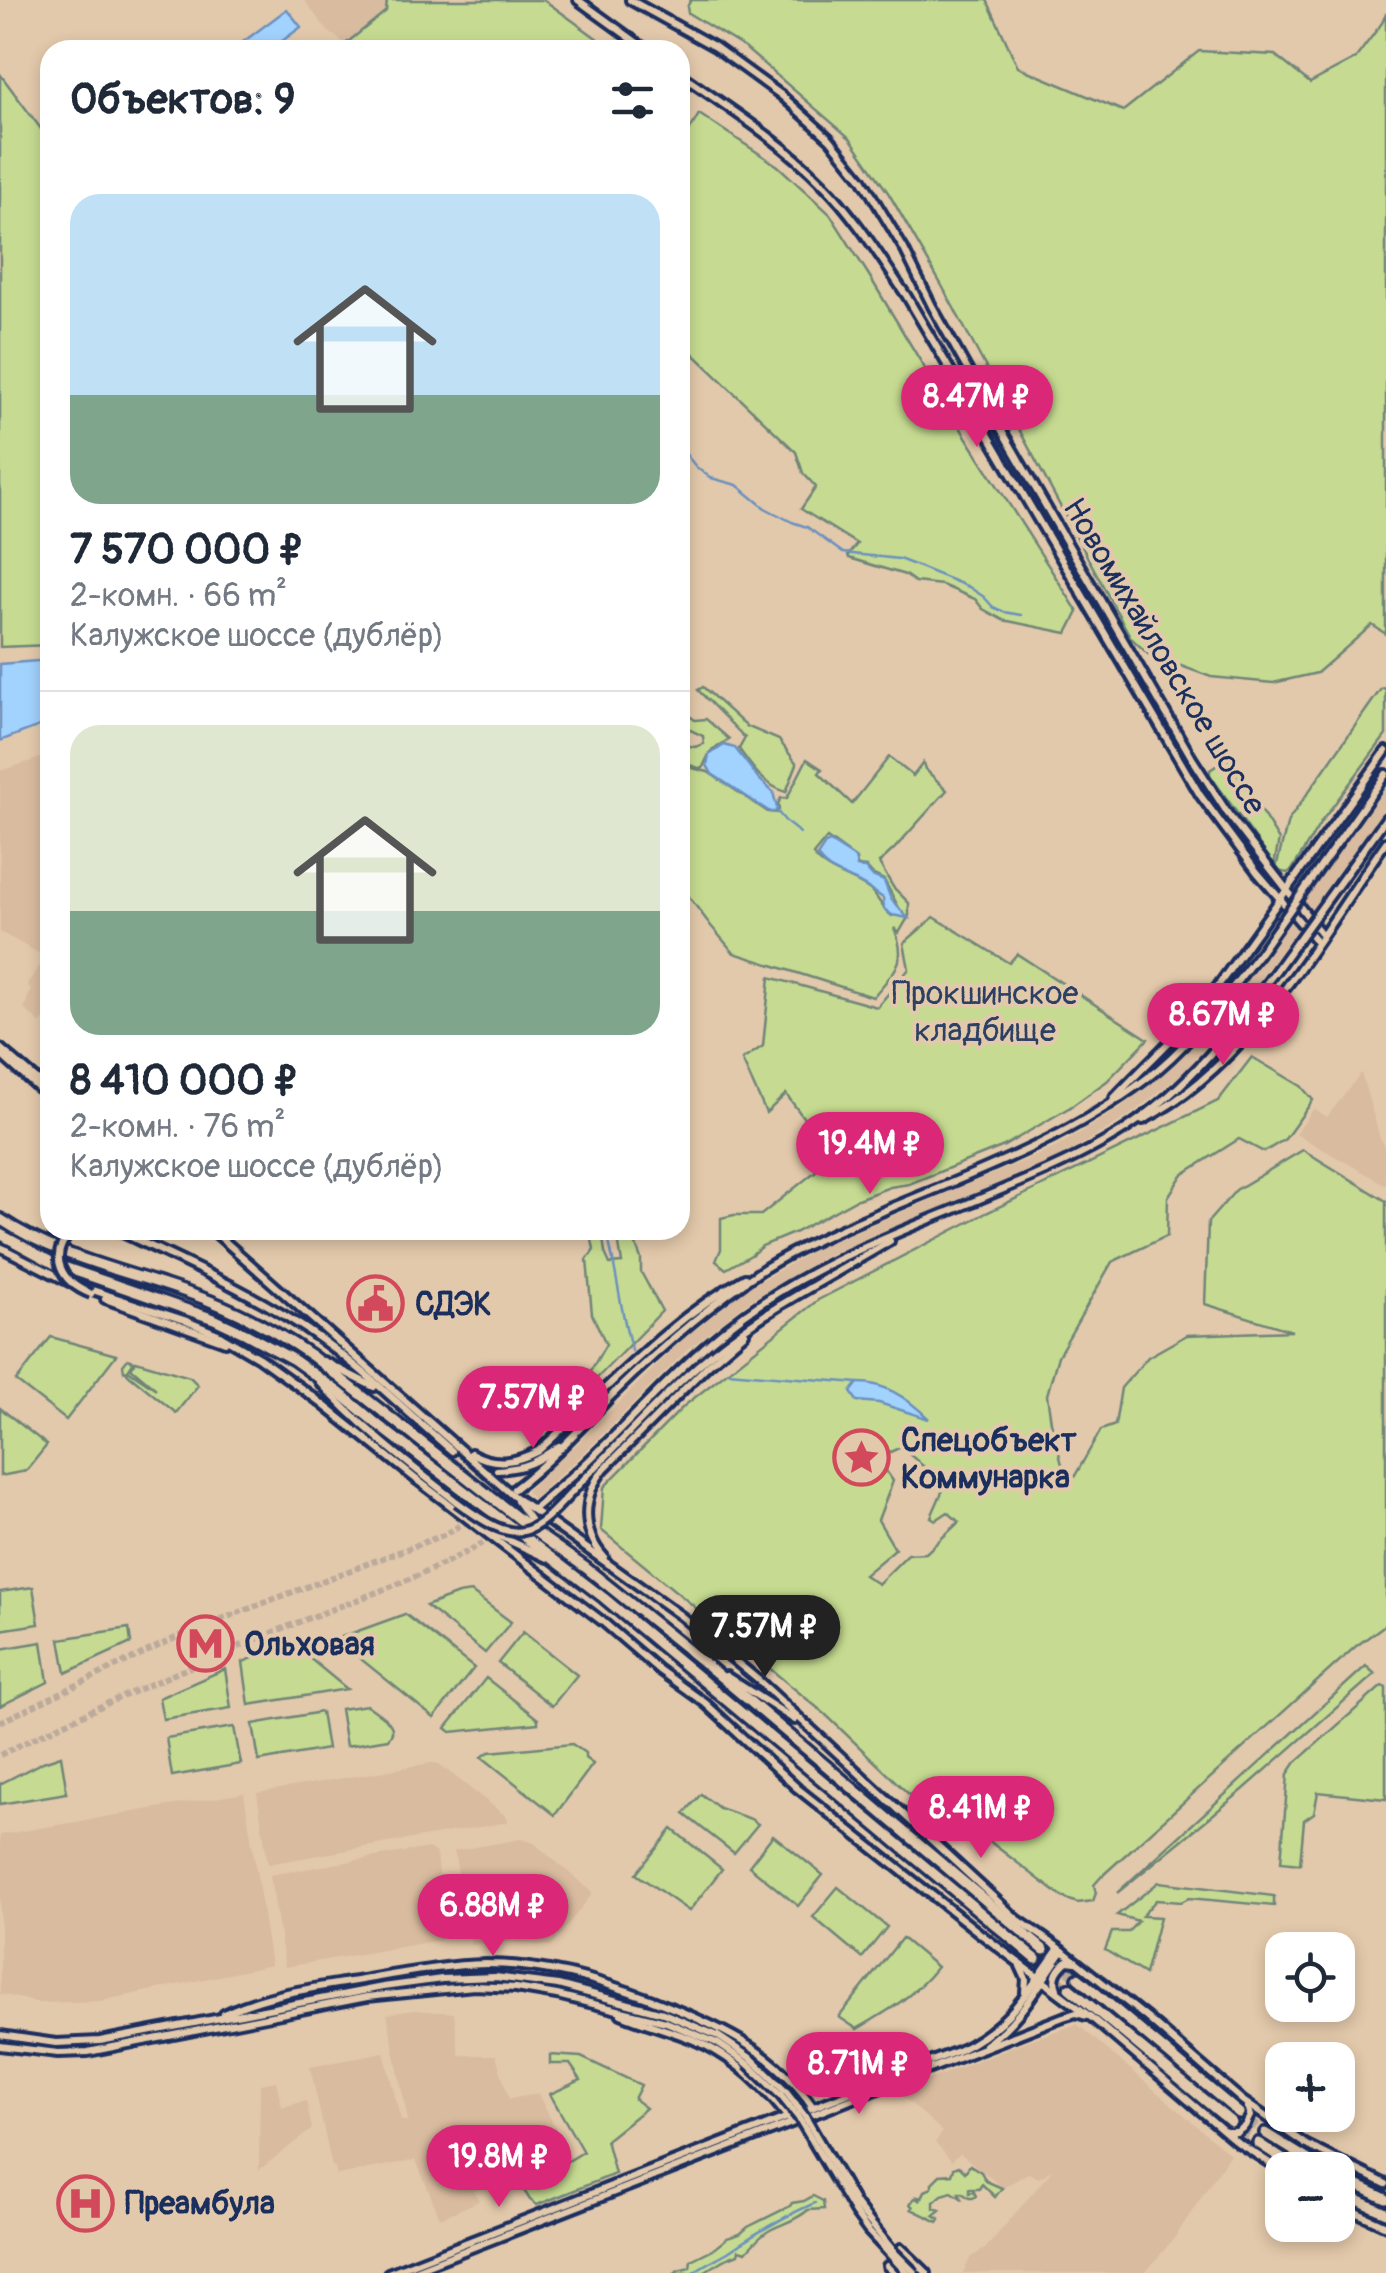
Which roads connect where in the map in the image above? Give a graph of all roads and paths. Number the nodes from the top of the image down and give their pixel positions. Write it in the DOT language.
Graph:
graph roads {
  1 [pos="578,0"];
  2 [pos="630,0"];
  3 [pos="633,40"];
  4 [pos="690,81"];
  5 [pos="1386,751"];
  6 [pos="1386,774"];
  7 [pos="1386,818"];
  8 [pos="1386,842"];
  9 [pos="1287,891"];
  10 [pos="1281,900"];
  11 [pos="1319,939"];
  12 [pos="0,1051"];
  13 [pos="40,1083"];
  14 [pos="38,1088"];
  15 [pos="1106,1106"];
  16 [pos="1128,1128"];
  17 [pos="0,1219"];
  18 [pos="908,1230"];
  19 [pos="0,1234"];
  20 [pos="64,1240"];
  21 [pos="137,1240"];
  22 [pos="223,1240"];
  23 [pos="0,1247"];
  24 [pos="764,1269"];
  25 [pos="764,1316"];
  26 [pos="245,1350"];
  27 [pos="312,1356"];
  28 [pos="310,1372"];
  29 [pos="384,1392"];
  30 [pos="572,1436"];
  31 [pos="456,1449"];
  32 [pos="497,1470"];
  33 [pos="513,1492"];
  34 [pos="536,1507"];
  35 [pos="480,1527"];
  36 [pos="542,1537"];
  37 [pos="560,1564"];
  38 [pos="625,1575"];
  39 [pos="702,1661"];
  40 [pos="809,1729"];
  41 [pos="1061,1949"];
  42 [pos="1044,1950"];
  43 [pos="1036,1959"];
  44 [pos="1078,1962"];
  45 [pos="1020,1964"];
  46 [pos="1078,1978"];
  47 [pos="1041,1979"];
  48 [pos="1036,1988"];
  49 [pos="1064,1990"];
  50 [pos="1021,2002"];
  51 [pos="598,2005"];
  52 [pos="1092,2018"];
  53 [pos="214,2019"];
  54 [pos="0,2035"];
  55 [pos="0,2046"];
  56 [pos="975,2051"];
  57 [pos="750,2062"];
  58 [pos="1243,2101"];
  59 [pos="812,2107"];
  60 [pos="1238,2113"];
  61 [pos="790,2120"];
  62 [pos="1227,2126"];
  63 [pos="1265,2133"];
  64 [pos="1258,2143"];
  65 [pos="1272,2152"];
  66 [pos="1296,2152"];
  67 [pos="1265,2157"];
  68 [pos="1355,2184"];
  69 [pos="1386,2184"];
  70 [pos="1386,2198"];
  71 [pos="1355,2199"];
  72 [pos="1355,2212"];
  73 [pos="1386,2213"];
  74 [pos="1386,2226"];
  75 [pos="902,2248"];
  76 [pos="888,2266"];
  77 [pos="388,2273"];
  78 [pos="408,2273"];
  79 [pos="895,2273"];
  80 [pos="907,2273"];
  81 [pos="915,2273"];
  82 [pos="927,2273"];
  1 -- 3 [label="main road"];
  2 -- 9 [label="main road, Новомихайловское шоссе"];
  4 -- 10 [label="main road, Новомихайловское шоссе"];
  5 -- 9 [label="main road"];
  6 -- 15 [label="main road, bridge"];
  7 -- 16 [label="main road, bridge"];
  8 -- 11 [label="main road"];
  9 -- 10 [label="main road"];
  9 -- 11 [label="main road, Новомихайловское шоссе"];
  10 -- 11 [label="main road, Новомихайловское шоссе"];
  10 -- 15 [label="main road"];
  11 -- 16 [label="main road"];
  12 -- 13 [label="main road"];
  12 -- 14 [label="main road"];
  15 -- 24 [label="main road"];
  16 -- 18 [label="main road"];
  17 -- 27 [label="highway"];
  18 -- 25 [label="main road"];
  18 -- 34 [label="main road"];
  19 -- 28 [label="highway"];
  20 -- 26 [label="main road, bridge"];
  21 -- 29 [label="main road"];
  22 -- 31 [label="main road"];
  23 -- 26 [label="main road"];
  24 -- 30 [label="main road"];
  24 -- 31 [label="main road"];
  25 -- 28 [label="main road, bridge"];
  25 -- 38 [label="main road"];
  26 -- 35 [label="main road"];
  27 -- 29 [label="main road"];
  27 -- 36 [label="highway"];
  28 -- 37 [label="highway"];
  29 -- 31 [label="main road"];
  30 -- 32 [label="main road"];
  30 -- 33 [label="main road"];
  31 -- 33 [label="main road"];
  33 -- 36 [label="main road"];
  33 -- 38 [label="main road"];
  35 -- 37 [label="main road"];
  35 -- 45 [label="main road"];
  36 -- 39 [label="highway"];
  37 -- 43 [label="highway"];
  38 -- 40 [label="main road"];
  39 -- 40 [label="main road"];
  39 -- 42 [label="highway"];
  40 -- 41 [label="main road"];
  41 -- 44 [label="main road"];
  41 -- 47 [label="main road"];
  44 -- 49 [label="main road"];
  44 -- 58 [label="main road"];
  45 -- 47 [label="main road"];
  45 -- 50 [label="main road"];
  46 -- 60 [label="highway"];
  47 -- 48 [label="main road"];
  47 -- 49 [label="main road"];
  48 -- 50 [label="main road"];
  48 -- 56 [label="main road"];
  49 -- 52 [label="main road"];
  49 -- 62 [label="highway"];
  50 -- 59 [label="main road"];
  51 -- 55 [label="main road"];
  51 -- 57 [label="main road"];
  51 -- 61 [label="main road"];
  52 -- 56 [label="main road"];
  52 -- 62 [label="main road"];
  53 -- 54 [label="main road"];
  53 -- 57 [label="main road"];
  53 -- 59 [label="main road"];
  56 -- 61 [label="main road"];
  57 -- 80 [label="main road, bridge"];
  57 -- 81 [label="main road, bridge"];
  58 -- 62 [label="main road"];
  58 -- 69 [label="main road"];
  59 -- 61 [label="main road"];
  61 -- 77 [label="main road"];
  61 -- 78 [label="main road"];
  62 -- 67 [label="main road"];
  63 -- 66 [label="highway"];
  64 -- 65 [label="highway"];
  68 -- 70 [label="highway"];
  71 -- 73 [label="highway"];
  72 -- 74 [label="main road"];
  75 -- 82 [label="main road"];
  76 -- 79 [label="main road"];
}
